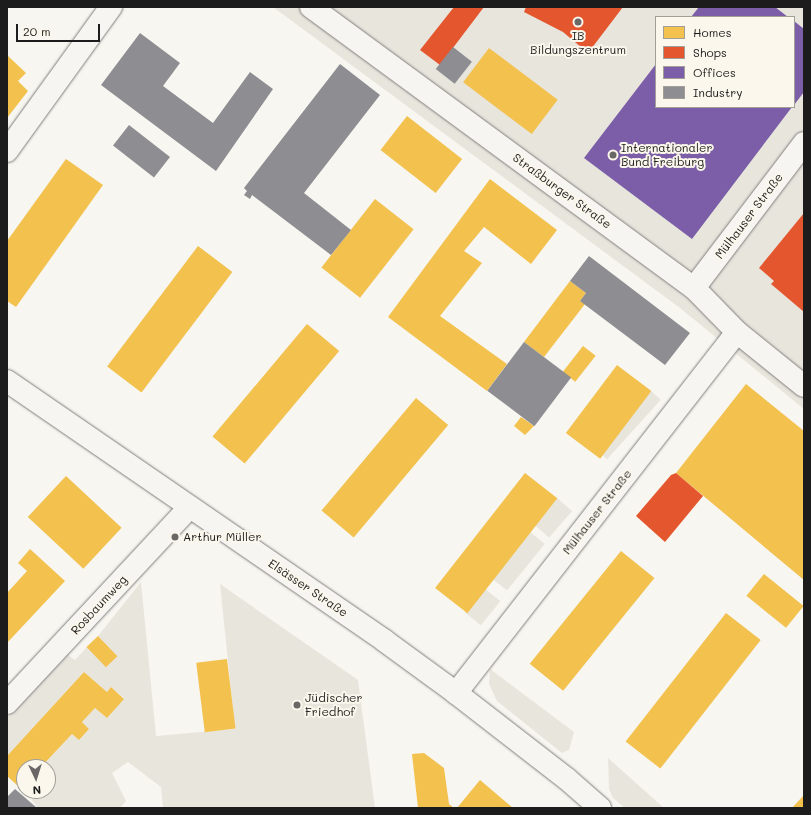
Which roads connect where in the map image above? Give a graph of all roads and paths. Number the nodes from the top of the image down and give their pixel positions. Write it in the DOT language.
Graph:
graph roads {
  1 [pos="111,7"];
  2 [pos="311,7"];
  3 [pos="804,143"];
  4 [pos="7,151"];
  5 [pos="694,288"];
  6 [pos="737,332"];
  7 [pos="7,381"];
  8 [pos="804,386"];
  9 [pos="190,507"];
  10 [pos="456,693"];
  11 [pos="7,703"];
  12 [pos="600,808"];
  1 -- 4 [label="street"];
  2 -- 5 [label="street, Straßburger Straße"];
  3 -- 5 [label="street, Mülhauser Straße"];
  5 -- 6 [label="street, Straßburger Straße"];
  6 -- 8 [label="street, Straßburger Straße"];
  6 -- 10 [label="street, Mülhauser Straße"];
  7 -- 9 [label="street, Elsässer Straße"];
  9 -- 10 [label="street, Elsässer Straße"];
  9 -- 11 [label="street, Rosbaumweg"];
  10 -- 12 [label="street, Elsässer Straße"];
}
